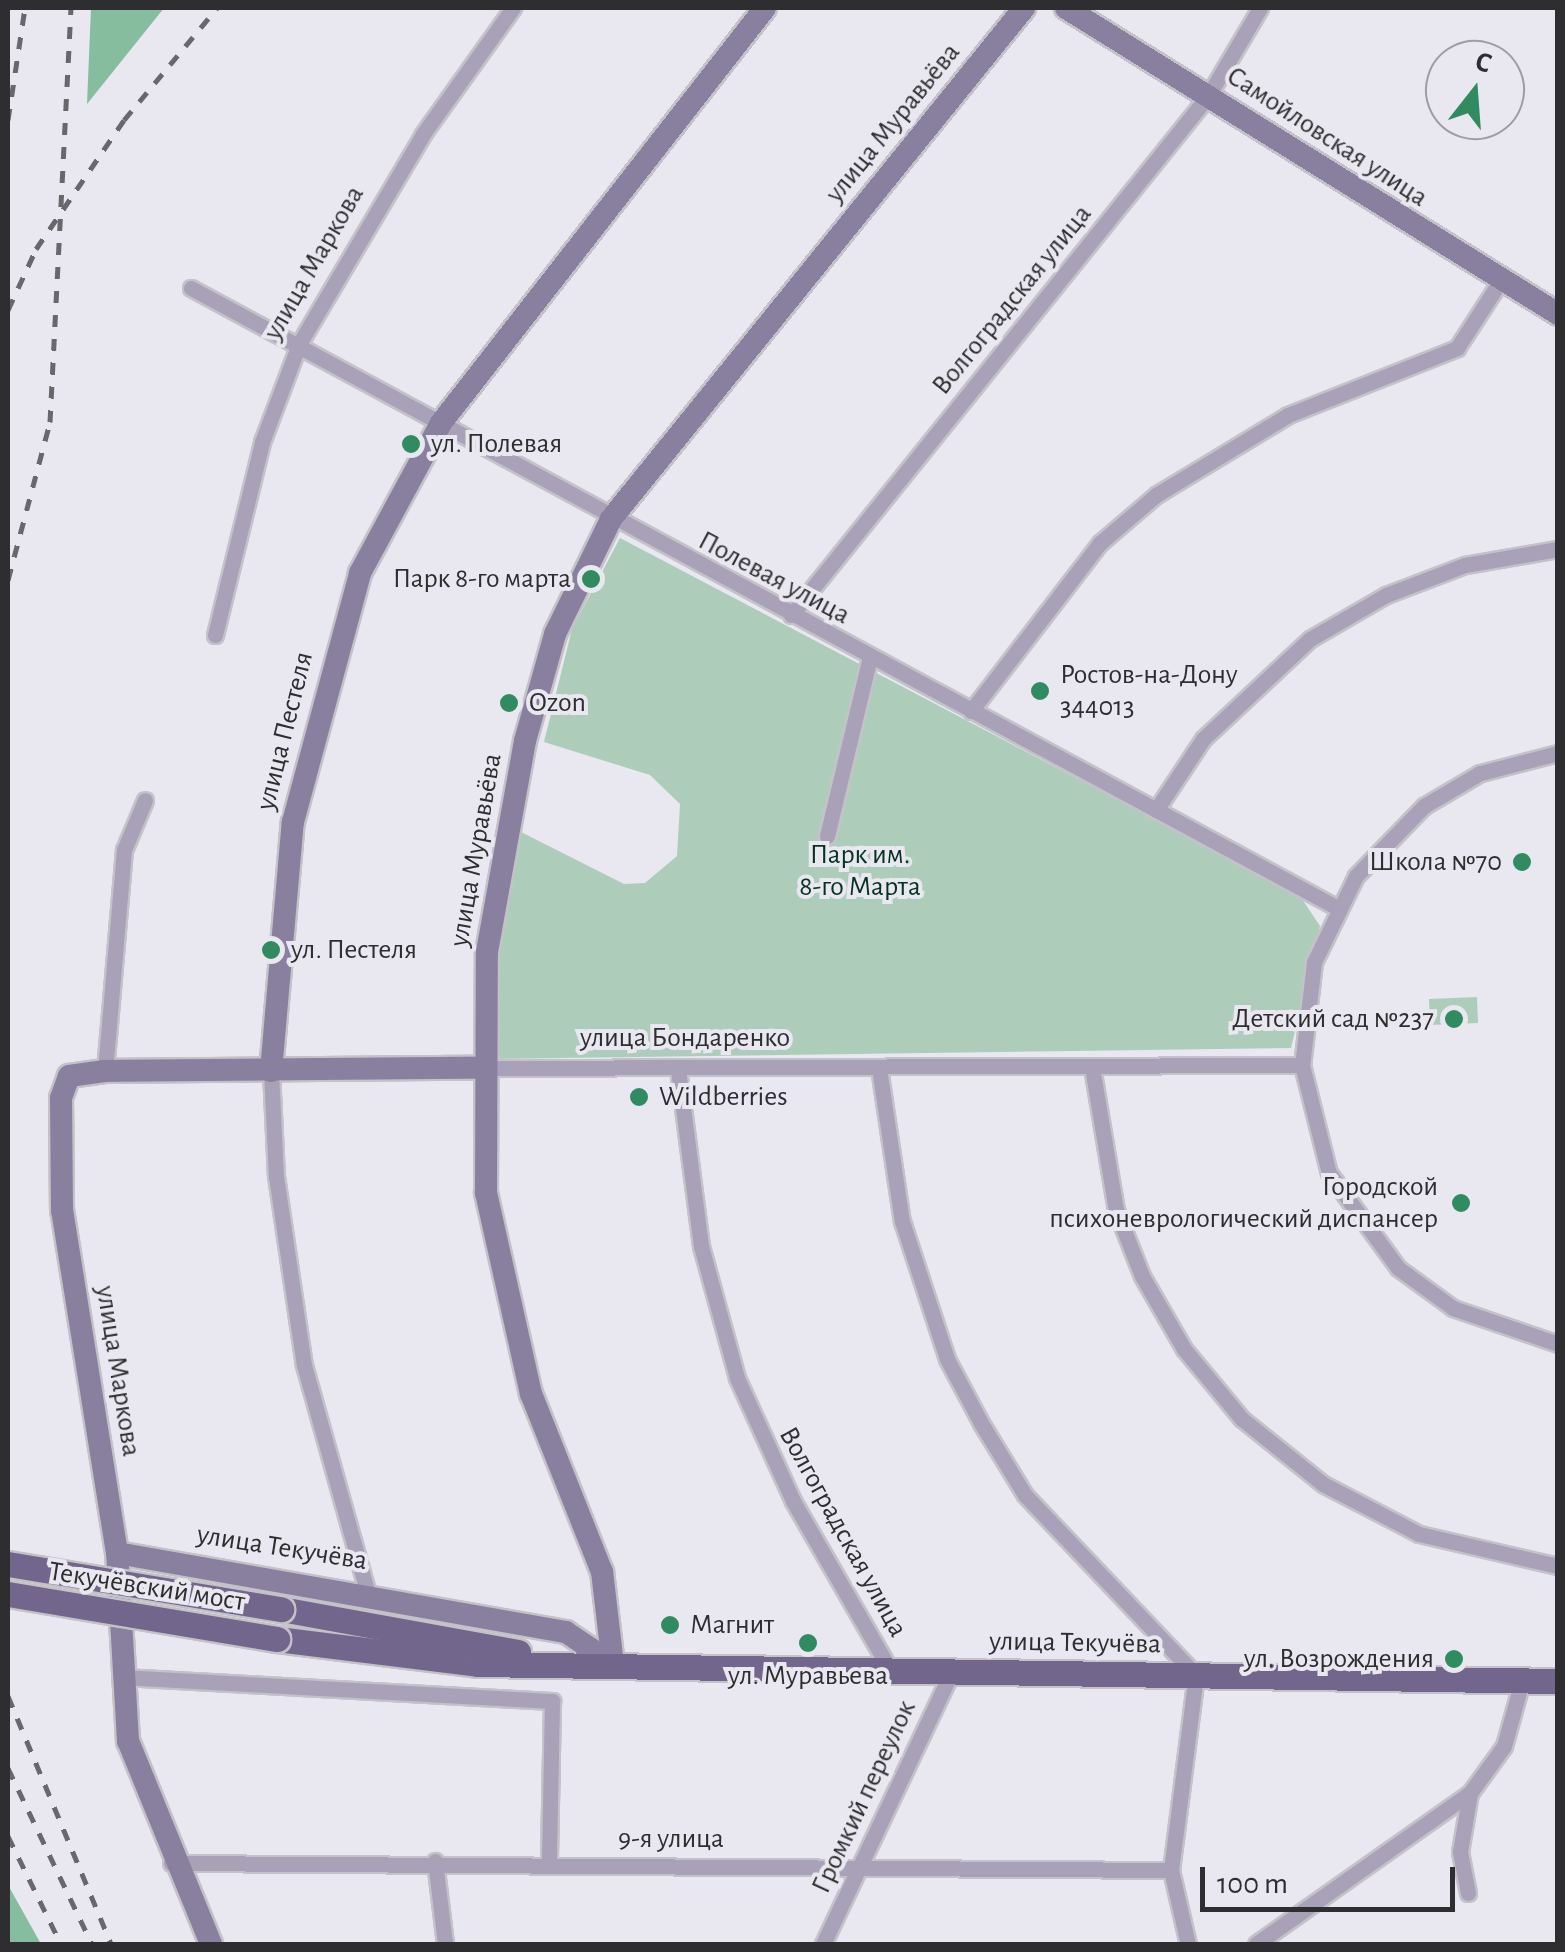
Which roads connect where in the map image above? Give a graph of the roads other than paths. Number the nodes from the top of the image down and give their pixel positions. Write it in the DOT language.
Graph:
graph roads {
  1 [pos="513,8"];
  2 [pos="765,8"];
  3 [pos="1024,8"];
  4 [pos="1066,8"];
  5 [pos="1260,8"];
  6 [pos="1208,96"];
  7 [pos="1499,283"];
  8 [pos="192,288"];
  9 [pos="1558,314"];
  10 [pos="298,344"];
  11 [pos="442,423"];
  12 [pos="611,519"];
  13 [pos="1558,550"];
  14 [pos="791,615"];
  15 [pos="215,635"];
  16 [pos="870,657"];
  17 [pos="970,711"];
  18 [pos="1558,752"];
  19 [pos="145,800"];
  20 [pos="1156,810"];
  21 [pos="827,836"];
  22 [pos="1336,907"];
  23 [pos="1092,1066"];
  24 [pos="1302,1066"];
  25 [pos="481,1068"];
  26 [pos="678,1068"];
  27 [pos="880,1068"];
  28 [pos="271,1071"];
  29 [pos="105,1072"];
  30 [pos="68,1076"];
  31 [pos="1558,1344"];
  32 [pos="118,1553"];
  33 [pos="8,1564"];
  34 [pos="1558,1566"];
  35 [pos="367,1591"];
  36 [pos="8,1594"];
  37 [pos="612,1636"];
  38 [pos="580,1637"];
  39 [pos="596,1665"];
  40 [pos="890,1670"];
  41 [pos="952,1671"];
  42 [pos="1196,1675"];
  43 [pos="121,1677"];
  44 [pos="1522,1680"];
  45 [pos="1558,1681"];
  46 [pos="1470,1793"];
  47 [pos="434,1861"];
  48 [pos="549,1863"];
  49 [pos="172,1864"];
  50 [pos="858,1866"];
  51 [pos="1171,1870"];
  52 [pos="1468,1893"];
  53 [pos="211,1944"];
  54 [pos="445,1944"];
  55 [pos="823,1944"];
  56 [pos="1188,1944"];
  57 [pos="1256,1944"];
  1 -- 10 [label="street, улица Маркова"];
  2 -- 11 [label="street, улица Пестеля"];
  3 -- 12 [label="street, улица Муравьёва"];
  4 -- 6 [label="street, Самойловская улица"];
  5 -- 6 [label="street, Волгоградская улица"];
  6 -- 7 [label="street, Самойловская улица"];
  6 -- 14 [label="street, Волгоградская улица"];
  7 -- 9 [label="street, Самойловская улица"];
  7 -- 17 [label="street"];
  8 -- 10 [label="street, Полевая улица"];
  10 -- 11 [label="street, Полевая улица"];
  10 -- 15 [label="street, улица Маркова"];
  11 -- 12 [label="street, Полевая улица"];
  11 -- 28 [label="street, улица Пестеля"];
  12 -- 14 [label="street, Полевая улица"];
  12 -- 25 [label="street, улица Муравьёва"];
  13 -- 20 [label="street"];
  14 -- 16 [label="street, Полевая улица"];
  16 -- 17 [label="street, Полевая улица"];
  16 -- 21 [label="street"];
  17 -- 20 [label="street, Полевая улица"];
  18 -- 22 [label="street"];
  19 -- 29 [label="street"];
  20 -- 22 [label="street, Полевая улица"];
  22 -- 24 [label="street"];
  23 -- 24 [label="street, улица Бондаренко"];
  23 -- 27 [label="street, улица Бондаренко"];
  23 -- 34 [label="street"];
  24 -- 31 [label="street"];
  25 -- 26 [label="street, улица Бондаренко"];
  25 -- 28 [label="street, улица Бондаренко"];
  25 -- 37 [label="street, улица Муравьёва"];
  26 -- 27 [label="street, улица Бондаренко"];
  26 -- 40 [label="street, Волгоградская улица"];
  27 -- 42 [label="street"];
  28 -- 29 [label="street, улица Бондаренко"];
  28 -- 35 [label="street, улица Пестеля"];
  29 -- 30 [label="street, улица Бондаренко"];
  30 -- 32 [label="street, улица Маркова"];
  32 -- 35 [label="street, улица Текучёва"];
  32 -- 43 [label="street, улица Маркова"];
  33 -- 39 [label="main road, Текучёвский мост, bridge"];
  35 -- 38 [label="street, улица Текучёва"];
  36 -- 39 [label="main road, Текучёвский мост, bridge"];
  37 -- 38 [label="street"];
  37 -- 39 [label="street, улица Муравьёва"];
  38 -- 39 [label="street"];
  39 -- 40 [label="main road, улица Текучёва"];
  40 -- 41 [label="main road, улица Текучёва"];
  41 -- 42 [label="main road, улица Текучёва"];
  41 -- 50 [label="street, Громкий переулок"];
  42 -- 44 [label="main road, улица Текучёва"];
  42 -- 51 [label="street"];
  43 -- 48 [label="street"];
  43 -- 49 [label="street, улица Маркова"];
  44 -- 45 [label="main road, улица Текучёва"];
  44 -- 46 [label="street"];
  46 -- 52 [label="street"];
  46 -- 57 [label="street"];
  47 -- 48 [label="street, 9-я улица"];
  47 -- 49 [label="street, 9-я улица"];
  47 -- 54 [label="street"];
  48 -- 50 [label="street, 9-я улица"];
  49 -- 53 [label="street, улица Маркова"];
  50 -- 51 [label="street, 9-я улица"];
  50 -- 55 [label="street, Громкий переулок"];
  51 -- 56 [label="street"];
}
